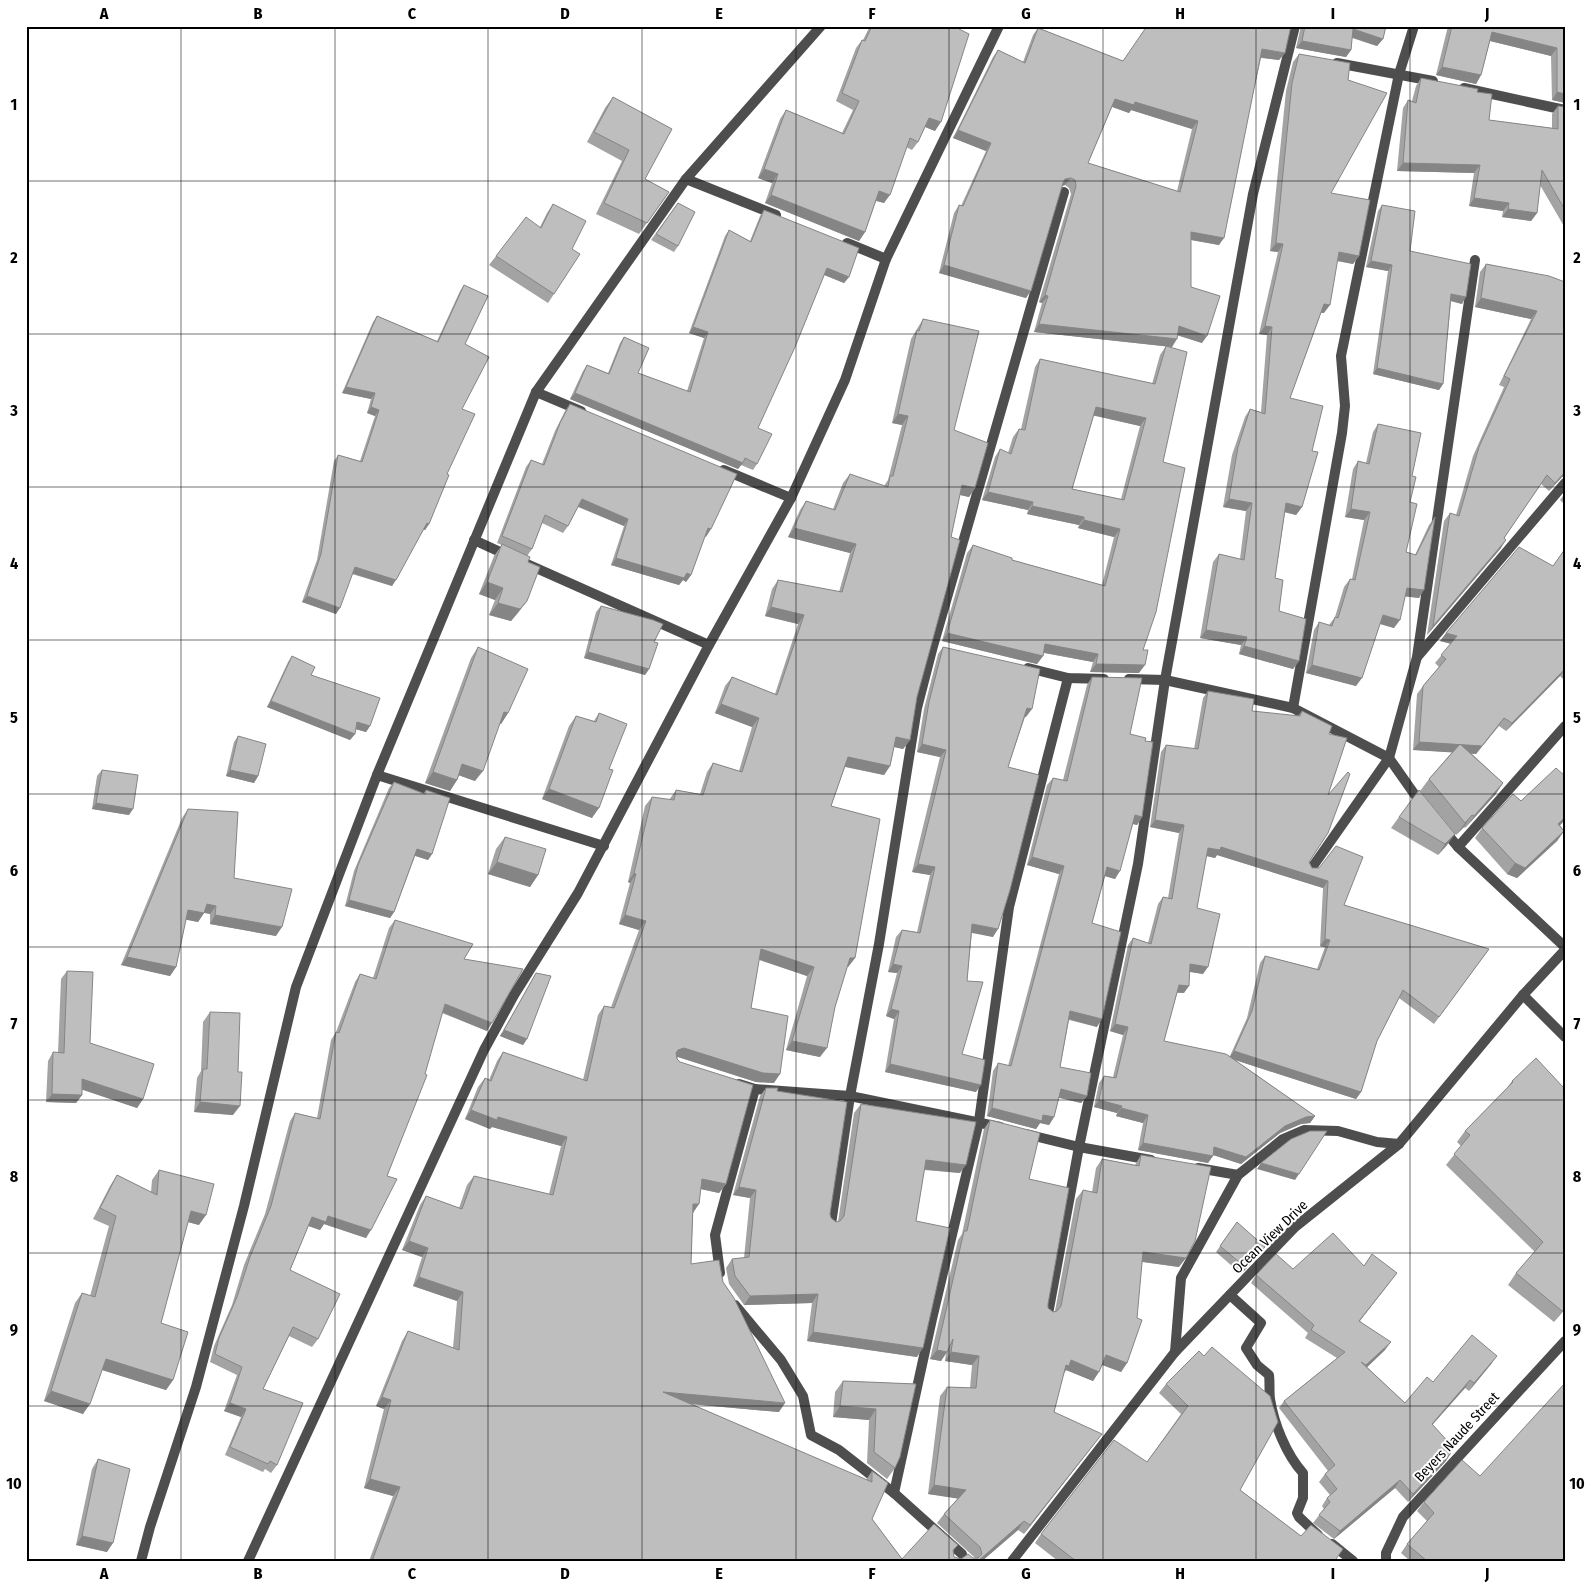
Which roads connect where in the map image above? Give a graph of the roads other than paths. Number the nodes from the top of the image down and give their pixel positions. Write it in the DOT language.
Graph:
graph roads {
  1 [pos="821,26"];
  2 [pos="999,26"];
  3 [pos="1296,26"];
  4 [pos="1414,26"];
  5 [pos="1326,61"];
  6 [pos="1399,74"];
  7 [pos="1565,110"];
  8 [pos="686,179"];
  9 [pos="1064,192"];
  10 [pos="786,219"];
  11 [pos="841,241"];
  12 [pos="886,259"];
  13 [pos="1475,260"];
  14 [pos="536,392"];
  15 [pos="591,415"];
  16 [pos="718,468"];
  17 [pos="1565,483"];
  18 [pos="791,498"];
  19 [pos="474,540"];
  20 [pos="708,645"];
  21 [pos="1417,657"];
  22 [pos="1020,666"];
  23 [pos="1068,678"];
  24 [pos="1166,680"];
  25 [pos="1293,708"];
  26 [pos="1565,726"];
  27 [pos="1389,758"];
  28 [pos="377,775"];
  29 [pos="604,846"];
  30 [pos="1458,847"];
  31 [pos="1311,869"];
  32 [pos="1565,948"];
  33 [pos="1523,995"];
  34 [pos="1565,1037"];
  35 [pos="728,1080"];
  36 [pos="755,1089"];
  37 [pos="850,1096"];
  38 [pos="979,1121"];
  39 [pos="1399,1144"];
  40 [pos="1079,1148"];
  41 [pos="1163,1162"];
  42 [pos="1191,1167"];
  43 [pos="1238,1175"];
  44 [pos="831,1224"];
  45 [pos="1230,1295"];
  46 [pos="1048,1314"];
  47 [pos="1565,1341"];
  48 [pos="1175,1352"];
  49 [pos="894,1493"];
  50 [pos="965,1558"];
  51 [pos="141,1561"];
  52 [pos="248,1561"];
  53 [pos="953,1561"];
  54 [pos="1012,1561"];
  55 [pos="1353,1561"];
  56 [pos="1386,1561"];
  1 -- 8 [label="street"];
  2 -- 12 [label="street"];
  3 -- 24 [label="street"];
  4 -- 6 [label="street"];
  5 -- 6 [label="street"];
  6 -- 7 [label="street"];
  6 -- 25 [label="street"];
  8 -- 10 [label="street"];
  8 -- 14 [label="street"];
  9 -- 37 [label="street"];
  11 -- 12 [label="street"];
  12 -- 18 [label="street"];
  13 -- 21 [label="street"];
  14 -- 15 [label="street"];
  14 -- 19 [label="street"];
  16 -- 18 [label="street"];
  17 -- 21 [label="street"];
  18 -- 20 [label="street"];
  19 -- 20 [label="street"];
  19 -- 28 [label="street"];
  20 -- 29 [label="street"];
  21 -- 27 [label="street"];
  22 -- 23 [label="street"];
  23 -- 24 [label="street"];
  23 -- 38 [label="street"];
  24 -- 25 [label="street"];
  24 -- 40 [label="street"];
  25 -- 27 [label="street"];
  26 -- 30 [label="street"];
  27 -- 30 [label="street"];
  27 -- 31 [label="street"];
  28 -- 29 [label="street"];
  28 -- 51 [label="street"];
  29 -- 52 [label="street"];
  30 -- 32 [label="street"];
  32 -- 33 [label="street, Ocean View Drive"];
  33 -- 34 [label="street"];
  33 -- 39 [label="street, Ocean View Drive"];
  35 -- 36 [label="street"];
  36 -- 37 [label="street"];
  36 -- 49 [label="street"];
  37 -- 38 [label="street"];
  37 -- 44 [label="street"];
  38 -- 40 [label="street"];
  38 -- 49 [label="street"];
  39 -- 43 [label="street"];
  39 -- 45 [label="street, Ocean View Drive"];
  40 -- 41 [label="street"];
  40 -- 46 [label="street"];
  42 -- 43 [label="street"];
  43 -- 48 [label="street"];
  45 -- 48 [label="street, Ocean View Drive"];
  45 -- 55 [label="street"];
  47 -- 56 [label="street, Beyers Naude Street"];
  48 -- 54 [label="street, Ocean View Drive"];
  49 -- 50 [label="street"];
  50 -- 53 [label="street"];
}
